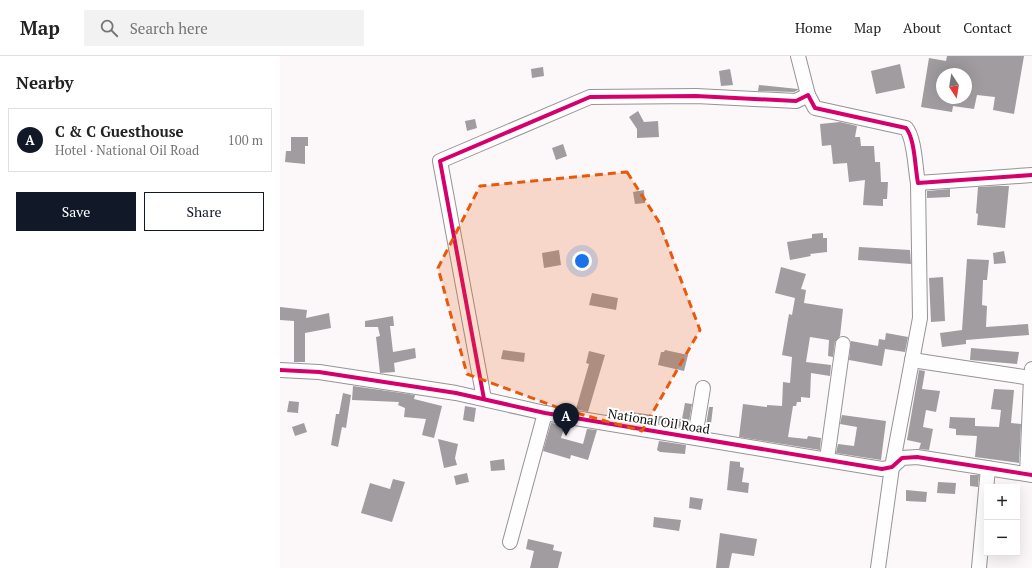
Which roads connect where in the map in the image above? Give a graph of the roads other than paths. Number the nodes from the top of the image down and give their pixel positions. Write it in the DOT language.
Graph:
graph roads {
  1 [pos="798,56"];
  2 [pos="808,95"];
  3 [pos="1032,175"];
  4 [pos="918,183"];
  5 [pos="843,344"];
  6 [pos="912,360"];
  7 [pos="280,370"];
  8 [pos="1032,374"];
  9 [pos="703,388"];
  10 [pos="484,399"];
  11 [pos="545,413"];
  12 [pos="695,437"];
  13 [pos="827,459"];
  14 [pos="892,467"];
  15 [pos="988,468"];
  16 [pos="1029,474"];
  17 [pos="510,542"];
  18 [pos="878,568"];
  19 [pos="979,568"];
  1 -- 2 [label="street"];
  2 -- 4 [label="street"];
  2 -- 10 [label="street"];
  3 -- 4 [label="street"];
  4 -- 6 [label="street"];
  5 -- 13 [label="street"];
  6 -- 8 [label="street"];
  6 -- 14 [label="street"];
  7 -- 10 [label="street, National Oil Road"];
  8 -- 16 [label="street"];
  9 -- 12 [label="street"];
  10 -- 11 [label="street, National Oil Road"];
  11 -- 12 [label="street, National Oil Road"];
  11 -- 17 [label="street"];
  12 -- 13 [label="street, National Oil Road"];
  13 -- 14 [label="street, National Oil Road"];
  14 -- 15 [label="street"];
  14 -- 18 [label="street"];
  15 -- 16 [label="street"];
  15 -- 19 [label="street"];
}
